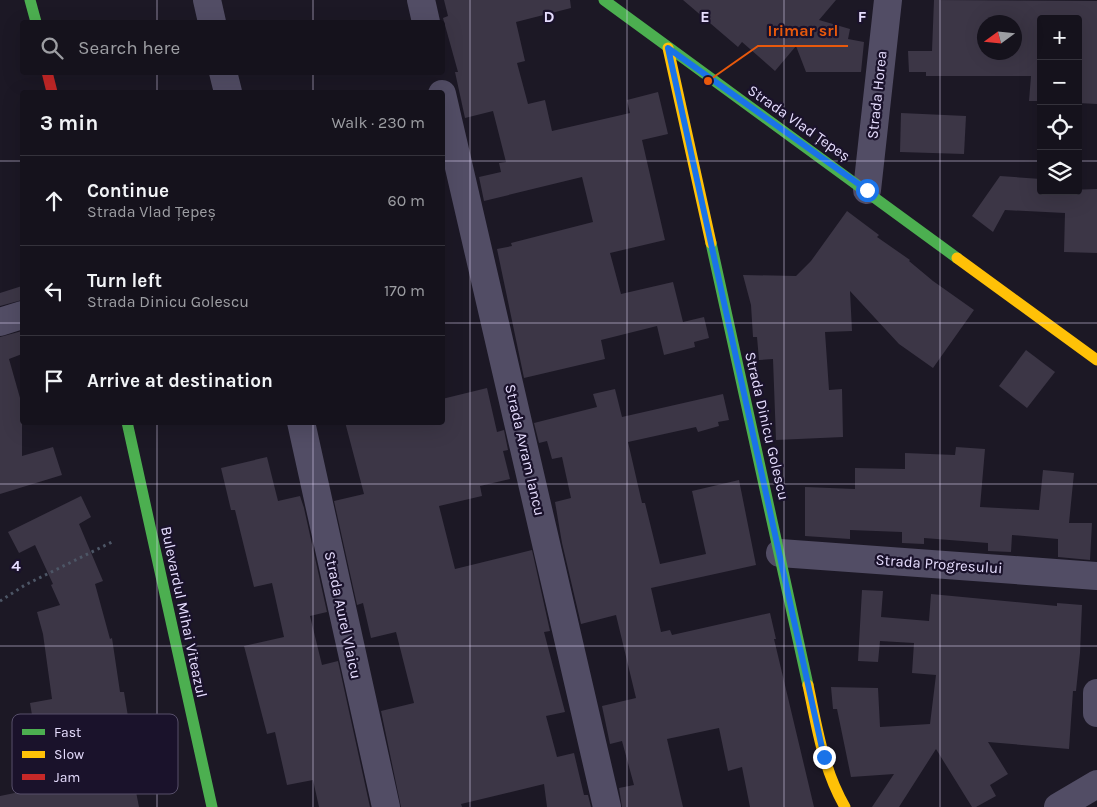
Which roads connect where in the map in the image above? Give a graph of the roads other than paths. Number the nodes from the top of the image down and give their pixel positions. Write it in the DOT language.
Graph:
graph roads {
  1 [pos="30,0"];
  2 [pos="207,0"];
  3 [pos="421,0"];
  4 [pos="604,0"];
  5 [pos="888,0"];
  6 [pos="35,20"];
  7 [pos="212,20"];
  8 [pos="426,20"];
  9 [pos="668,48"];
  10 [pos="48,75"];
  11 [pos="224,75"];
  12 [pos="439,75"];
  13 [pos="52,90"];
  14 [pos="228,90"];
  15 [pos="441,90"];
  16 [pos="445,106"];
  17 [pos="867,190"];
  18 [pos="20,316"];
  19 [pos="0,322"];
  20 [pos="1097,360"];
  21 [pos="128,425"];
  22 [pos="302,425"];
  23 [pos="780,553"];
  24 [pos="1097,576"];
  25 [pos="1097,693"];
  26 [pos="1097,713"];
  27 [pos="1097,784"];
  28 [pos="212,807"];
  29 [pos="386,807"];
  30 [pos="607,807"];
  31 [pos="845,807"];
  32 [pos="1058,807"];
  1 -- 6 [label="main road"];
  2 -- 7 [label="street"];
  3 -- 8 [label="street"];
  4 -- 9 [label="main road, Strada Vlad Țepeș"];
  5 -- 17 [label="street, Strada Horea"];
  9 -- 17 [label="main road, Strada Vlad Țepeș"];
  9 -- 23 [label="main road, Strada Dinicu Golescu"];
  10 -- 13 [label="main road"];
  11 -- 14 [label="street"];
  12 -- 15 [label="street, Strada Avram Iancu"];
  16 -- 30 [label="street, Strada Avram Iancu"];
  17 -- 20 [label="main road, Strada Vlad Țepeș"];
  18 -- 19 [label="street"];
  21 -- 28 [label="main road, Bulevardul Mihai Viteazul"];
  22 -- 29 [label="street, Strada Aurel Vlaicu"];
  23 -- 24 [label="street, Strada Progresului"];
  23 -- 31 [label="main road, Strada Dinicu Golescu"];
  25 -- 26 [label="street"];
  27 -- 32 [label="street"];
}
